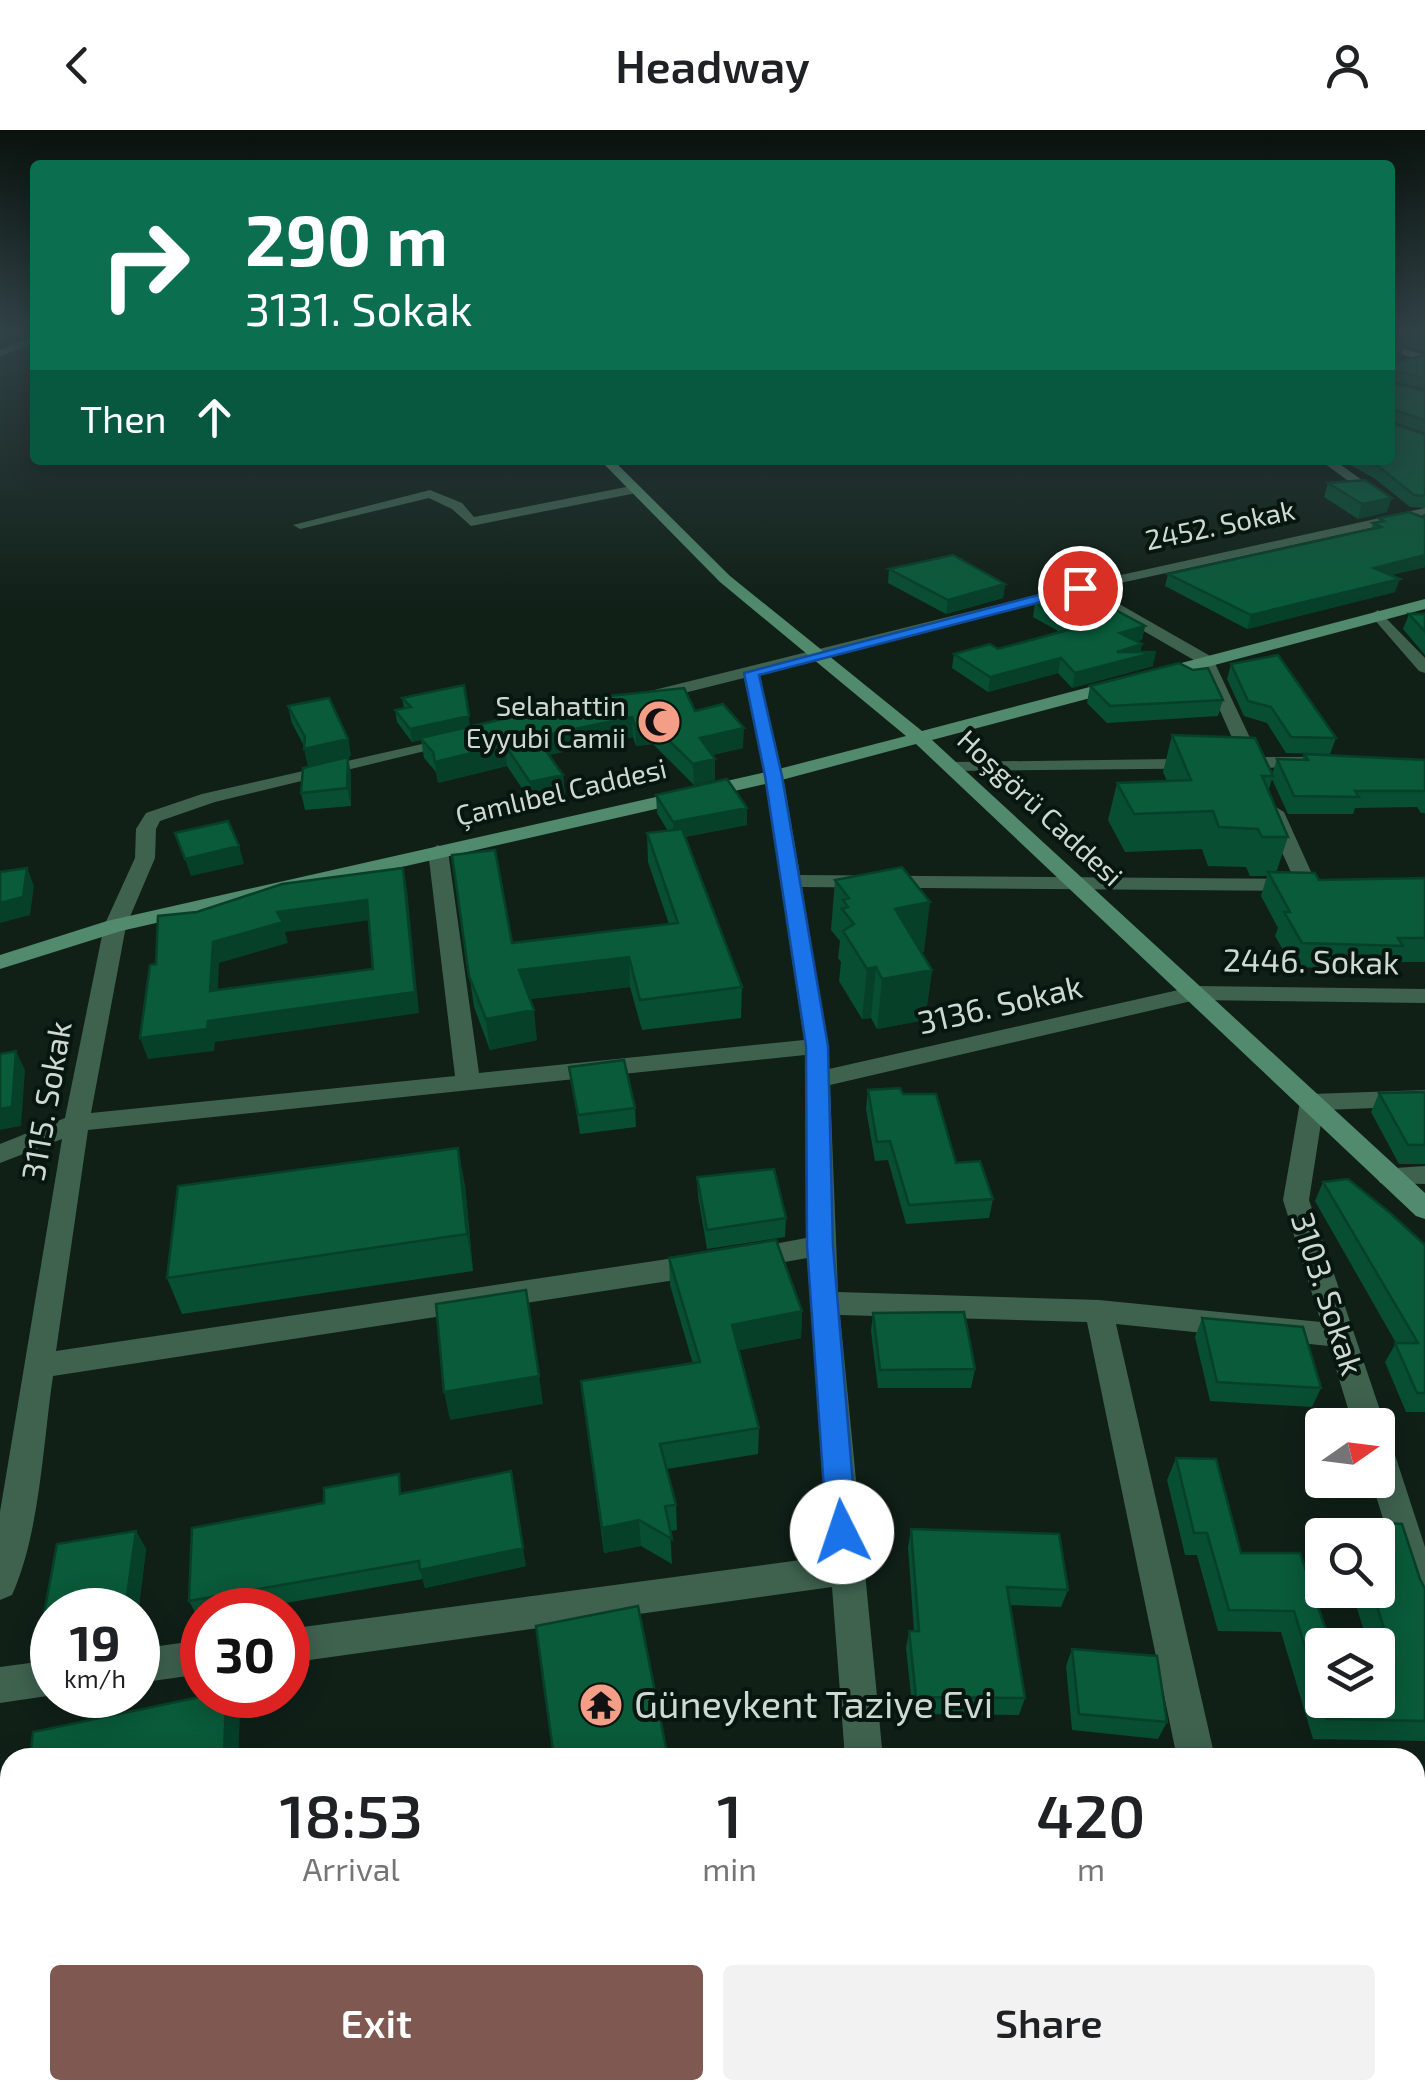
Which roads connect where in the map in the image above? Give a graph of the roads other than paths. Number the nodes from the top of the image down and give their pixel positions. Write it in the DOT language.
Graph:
graph roads {
  1 [pos="611,465"];
  2 [pos="1333,465"];
  3 [pos="636,488"];
  4 [pos="1425,512"];
  5 [pos="1406,516"];
  6 [pos="300,525"];
  7 [pos="1425,528"];
  8 [pos="1080,588"];
  9 [pos="1425,604"];
  10 [pos="1378,615"];
  11 [pos="814,654"];
  12 [pos="1206,660"];
  13 [pos="1425,668"];
  14 [pos="751,673"];
  15 [pos="641,698"];
  16 [pos="475,737"];
  17 [pos="918,737"];
  18 [pos="1328,762"];
  19 [pos="955,766"];
  20 [pos="774,776"];
  21 [pos="1259,779"];
  22 [pos="438,851"];
  23 [pos="790,880"];
  24 [pos="1076,883"];
  25 [pos="116,926"];
  26 [pos="0,962"];
  27 [pos="1196,993"];
  28 [pos="1425,996"];
  29 [pos="817,1046"];
  30 [pos="818,1080"];
  31 [pos="468,1081"];
  32 [pos="1425,1098"];
  33 [pos="1312,1102"];
  34 [pos="77,1123"];
  35 [pos="0,1154"];
  36 [pos="1389,1176"];
  37 [pos="1425,1176"];
  38 [pos="1425,1209"];
  39 [pos="820,1246"];
  40 [pos="825,1303"];
  41 [pos="1099,1311"];
  42 [pos="1339,1335"];
  43 [pos="39,1366"];
  44 [pos="1363,1408"];
  45 [pos="1393,1498"];
  46 [pos="8,1515"];
  47 [pos="844,1570"];
  48 [pos="0,1584"];
  49 [pos="1425,1599"];
  50 [pos="310,1643"];
  51 [pos="30,1681"];
  52 [pos="0,1685"];
  53 [pos="863,1748"];
  54 [pos="1194,1748"];
  1 -- 3 [label="street, Hoşgörü Caddesi"];
  2 -- 5 [label="street"];
  3 -- 6 [label="street"];
  3 -- 11 [label="street, Hoşgörü Caddesi"];
  4 -- 5 [label="street, 2452. Sokak"];
  5 -- 7 [label="street"];
  5 -- 8 [label="street, 2452. Sokak"];
  8 -- 11 [label="street, 2452. Sokak"];
  8 -- 12 [label="street"];
  9 -- 10 [label="street, Çamlıbel Caddesi"];
  10 -- 12 [label="street, Çamlıbel Caddesi"];
  10 -- 13 [label="street"];
  11 -- 14 [label="street, 2452. Sokak"];
  11 -- 17 [label="street, Hoşgörü Caddesi"];
  12 -- 17 [label="street, Çamlıbel Caddesi"];
  12 -- 21 [label="street"];
  14 -- 15 [label="street, 2452. Sokak"];
  14 -- 20 [label="street"];
  16 -- 25 [label="street, 3115. Sokak"];
  17 -- 19 [label="street, Hoşgörü Caddesi"];
  17 -- 20 [label="street, Çamlıbel Caddesi"];
  18 -- 21 [label="street"];
  19 -- 21 [label="street"];
  19 -- 24 [label="street, Hoşgörü Caddesi"];
  20 -- 22 [label="street, Çamlıbel Caddesi"];
  20 -- 23 [label="street"];
  21 -- 24 [label="street"];
  22 -- 25 [label="street, Çamlıbel Caddesi"];
  22 -- 31 [label="street"];
  23 -- 24 [label="street"];
  23 -- 29 [label="street"];
  24 -- 27 [label="street, Hoşgörü Caddesi"];
  25 -- 26 [label="street, Çamlıbel Caddesi"];
  25 -- 34 [label="street, 3115. Sokak"];
  27 -- 28 [label="street, 2446. Sokak"];
  27 -- 30 [label="street, 3136. Sokak"];
  27 -- 33 [label="street, Hoşgörü Caddesi"];
  29 -- 30 [label="street"];
  29 -- 31 [label="street"];
  30 -- 39 [label="street"];
  31 -- 34 [label="street"];
  32 -- 33 [label="street"];
  33 -- 36 [label="street, Hoşgörü Caddesi"];
  33 -- 42 [label="street, 3103. Sokak"];
  34 -- 35 [label="street"];
  34 -- 43 [label="street, 3115. Sokak"];
  36 -- 37 [label="street"];
  36 -- 38 [label="street, Hoşgörü Caddesi"];
  39 -- 40 [label="street"];
  39 -- 43 [label="street"];
  40 -- 41 [label="street"];
  40 -- 47 [label="street"];
  41 -- 42 [label="street"];
  41 -- 54 [label="street"];
  42 -- 44 [label="street, 3103. Sokak"];
  43 -- 46 [label="street, 3115. Sokak"];
  45 -- 49 [label="street"];
  46 -- 48 [label="street, 3115. Sokak"];
  47 -- 50 [label="street"];
  47 -- 53 [label="street"];
  51 -- 52 [label="street"];
}
